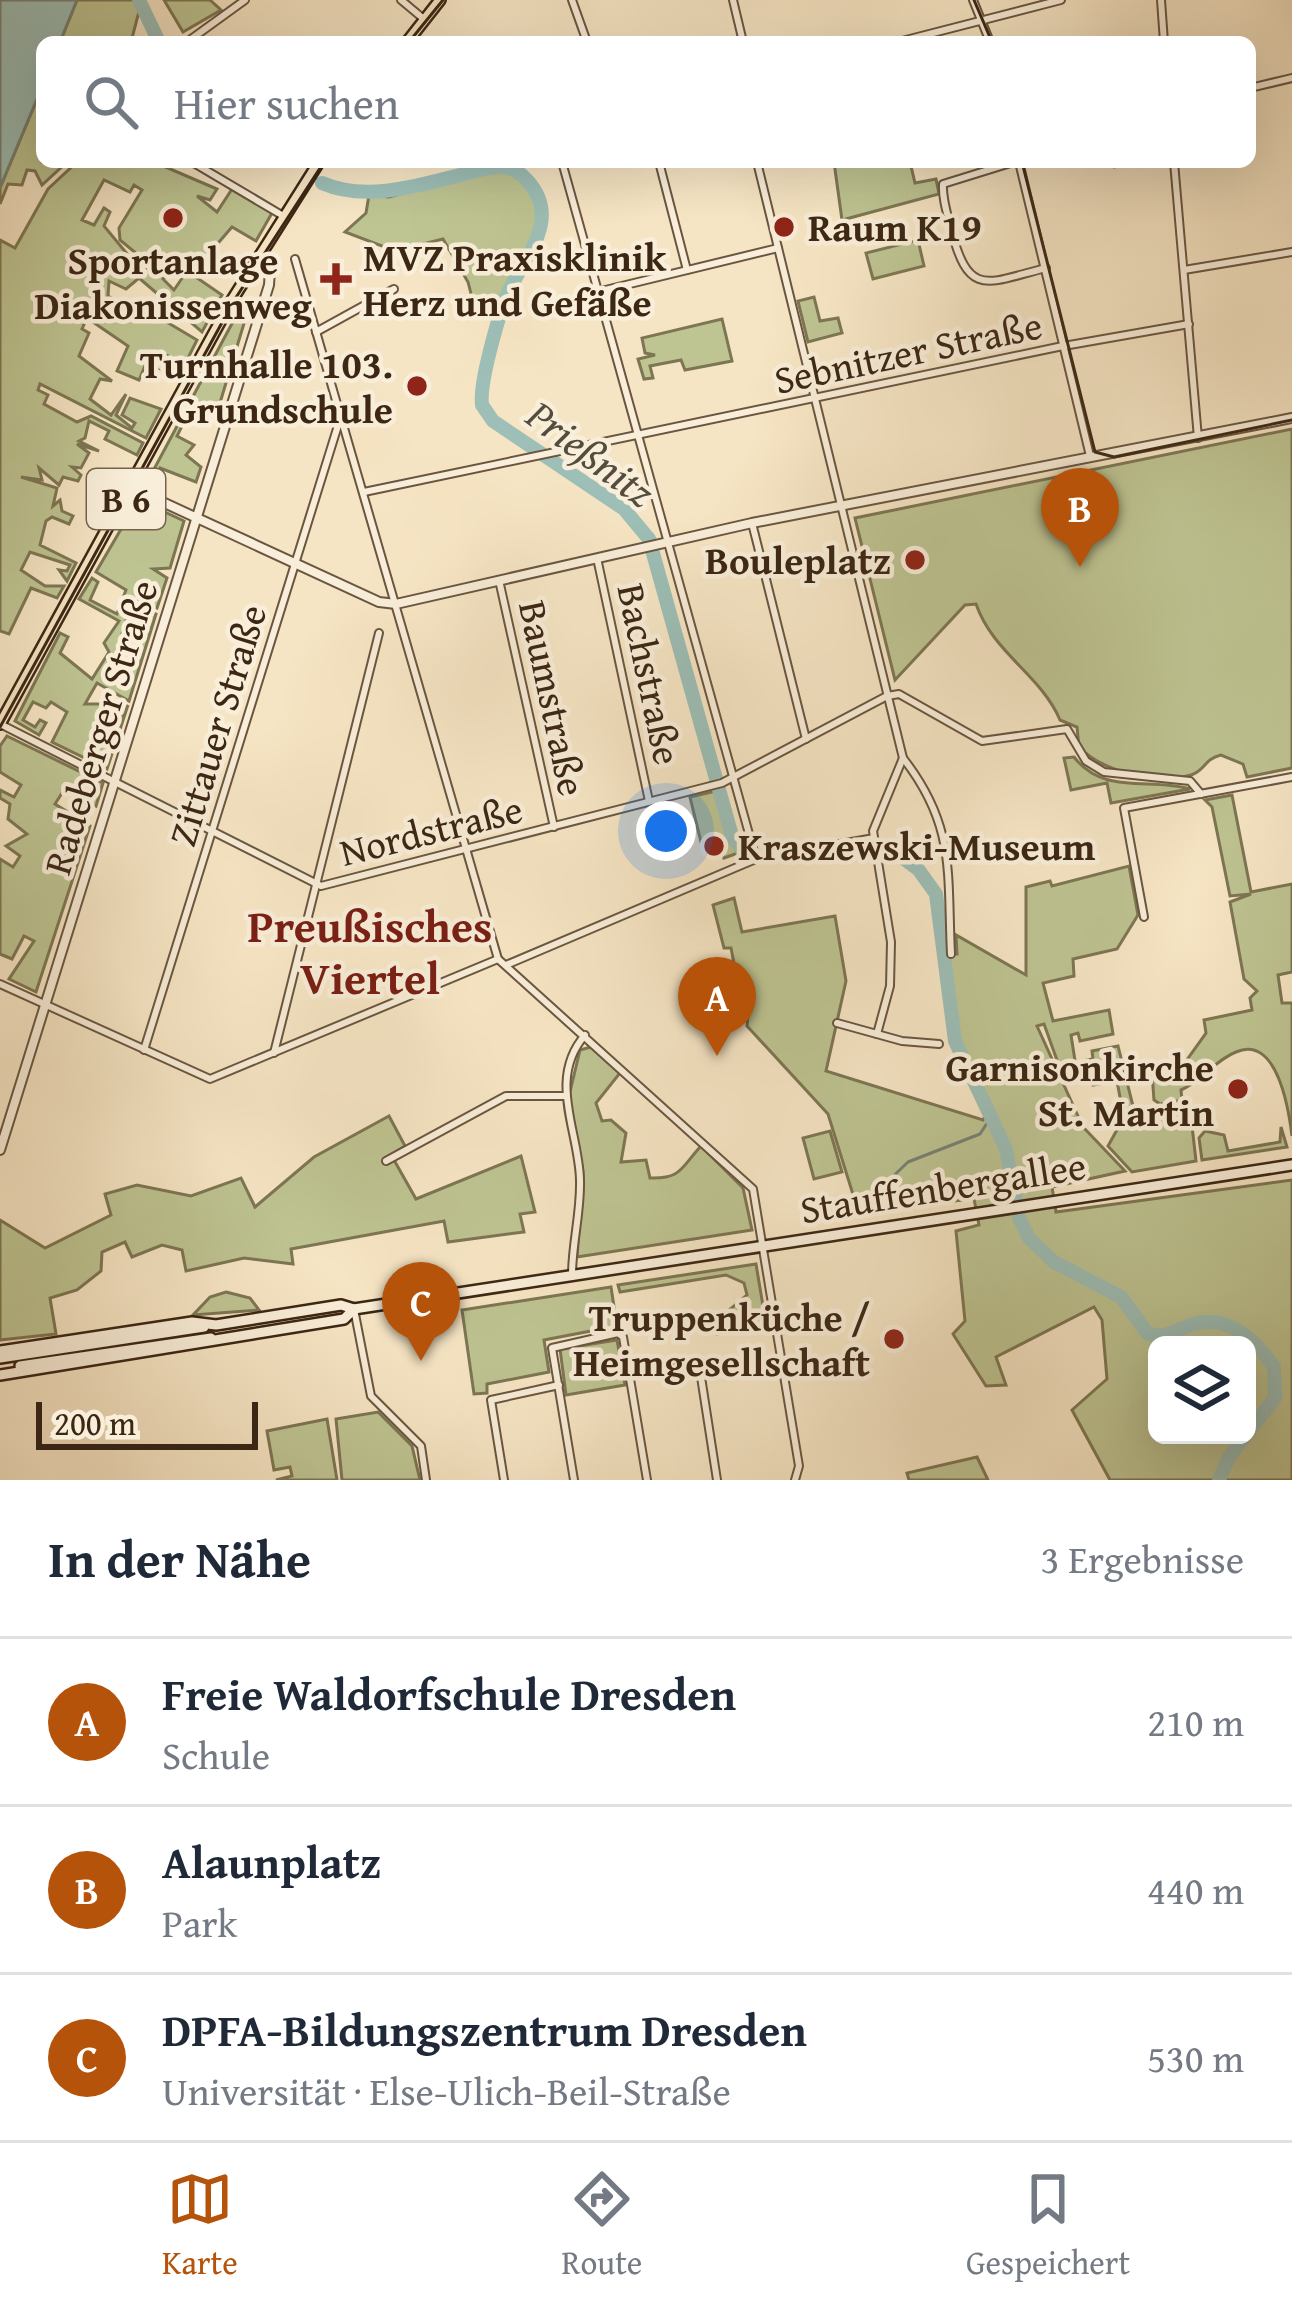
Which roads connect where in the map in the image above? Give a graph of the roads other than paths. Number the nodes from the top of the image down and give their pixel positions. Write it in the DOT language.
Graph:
graph roads {
  1 [pos="245,0"];
  2 [pos="401,0"];
  3 [pos="440,0"];
  4 [pos="572,0"];
  5 [pos="733,0"];
  6 [pos="973,0"];
  7 [pos="1061,0"];
  8 [pos="1161,0"];
  9 [pos="425,20"];
  10 [pos="981,20"];
  11 [pos="196,36"];
  12 [pos="412,36"];
  13 [pos="585,36"];
  14 [pos="742,36"];
  15 [pos="921,36"];
  16 [pos="988,36"];
  17 [pos="1164,36"];
  18 [pos="1292,78"];
  19 [pos="1256,87"];
  20 [pos="202,168"];
  21 [pos="315,168"];
  22 [pos="564,168"];
  23 [pos="661,168"];
  24 [pos="758,168"];
  25 [pos="996,168"];
  26 [pos="1018,168"];
  27 [pos="1175,168"];
  28 [pos="285,217"];
  29 [pos="778,248"];
  30 [pos="1292,252"];
  31 [pos="262,254"];
  32 [pos="295,259"];
  33 [pos="1046,268"];
  34 [pos="687,270"];
  35 [pos="1184,270"];
  36 [pos="394,289"];
  37 [pos="598,292"];
  38 [pos="1189,324"];
  39 [pos="316,332"];
  40 [pos="1064,346"];
  41 [pos="814,398"];
  42 [pos="341,415"];
  43 [pos="1292,418"];
  44 [pos="638,437"];
  45 [pos="1198,438"];
  46 [pos="1091,460"];
  47 [pos="132,488"];
  48 [pos="364,493"];
  49 [pos="842,509"];
  50 [pos="196,520"];
  51 [pos="752,523"];
  52 [pos="668,542"];
  53 [pos="597,558"];
  54 [pos="295,564"];
  55 [pos="499,580"];
  56 [pos="396,604"];
  57 [pos="379,633"];
  58 [pos="887,696"];
  59 [pos="0,724"];
  60 [pos="806,739"];
  61 [pos="903,758"];
  62 [pos="732,777"];
  63 [pos="1292,777"];
  64 [pos="115,783"];
  65 [pos="1201,794"];
  66 [pos="649,802"];
  67 [pos="554,827"];
  68 [pos="212,832"];
  69 [pos="874,838"];
  70 [pos="468,850"];
  71 [pos="756,860"];
  72 [pos="313,884"];
  73 [pos="1144,916"];
  74 [pos="951,954"];
  75 [pos="498,959"];
  76 [pos="506,964"];
  77 [pos="0,984"];
  78 [pos="45,1006"];
  79 [pos="837,1023"];
  80 [pos="877,1034"];
  81 [pos="586,1035"];
  82 [pos="939,1044"];
  83 [pos="144,1050"];
  84 [pos="274,1052"];
  85 [pos="564,1096"];
  86 [pos="0,1150"];
  87 [pos="386,1161"];
  88 [pos="1292,1165"];
  89 [pos="764,1245"];
  90 [pos="572,1275"];
  91 [pos="355,1310"];
  92 [pos="0,1354"];
  93 [pos="0,1372"];
  94 [pos="630,1374"];
  95 [pos="559,1385"];
  96 [pos="426,1480"];
  97 [pos="503,1480"];
  98 [pos="574,1480"];
  99 [pos="647,1480"];
  100 [pos="717,1480"];
  101 [pos="795,1480"];
  1 -- 11 [label="street"];
  2 -- 9 [label="street"];
  3 -- 9 [label="main road"];
  4 -- 13 [label="street"];
  5 -- 14 [label="street"];
  6 -- 10 [label="street"];
  7 -- 10 [label="street"];
  8 -- 17 [label="street"];
  9 -- 12 [label="main road"];
  10 -- 15 [label="street"];
  10 -- 16 [label="street"];
  18 -- 19 [label="street"];
  20 -- 28 [label="street"];
  21 -- 28 [label="main road, B 6"];
  22 -- 37 [label="street"];
  23 -- 34 [label="street"];
  24 -- 29 [label="street"];
  25 -- 33 [label="street"];
  26 -- 33 [label="street"];
  27 -- 35 [label="street"];
  28 -- 31 [label="main road, B 6"];
  29 -- 34 [label="street"];
  29 -- 41 [label="street"];
  30 -- 35 [label="street"];
  31 -- 47 [label="main road, B 6"];
  31 -- 50 [label="street, Radeberger Straße"];
  32 -- 39 [label="street"];
  33 -- 40 [label="street"];
  34 -- 37 [label="street"];
  35 -- 38 [label="street"];
  36 -- 39 [label="street"];
  37 -- 44 [label="street"];
  38 -- 40 [label="street, Sebnitzer Straße"];
  38 -- 45 [label="street"];
  39 -- 42 [label="street"];
  40 -- 41 [label="street, Sebnitzer Straße"];
  40 -- 46 [label="street"];
  41 -- 44 [label="street, Sebnitzer Straße"];
  41 -- 49 [label="street"];
  42 -- 48 [label="street"];
  42 -- 54 [label="street, Zittauer Straße"];
  43 -- 45 [label="street"];
  44 -- 48 [label="street, Sebnitzer Straße"];
  44 -- 52 [label="street"];
  45 -- 46 [label="street"];
  46 -- 49 [label="street"];
  47 -- 50 [label="street"];
  47 -- 59 [label="main road, B 6"];
  48 -- 56 [label="street"];
  49 -- 51 [label="street"];
  49 -- 58 [label="street"];
  50 -- 54 [label="street"];
  50 -- 64 [label="street, Radeberger Straße"];
  51 -- 52 [label="street"];
  51 -- 60 [label="street"];
  52 -- 53 [label="street"];
  52 -- 62 [label="street"];
  53 -- 55 [label="street"];
  53 -- 66 [label="street, Bachstraße"];
  54 -- 56 [label="street"];
  54 -- 68 [label="street, Zittauer Straße"];
  55 -- 56 [label="street"];
  55 -- 67 [label="street, Baumstraße"];
  56 -- 70 [label="street"];
  57 -- 72 [label="street"];
  58 -- 60 [label="street, Nordstraße"];
  58 -- 61 [label="street"];
  58 -- 65 [label="street"];
  59 -- 64 [label="street, Nordstraße"];
  60 -- 62 [label="street, Nordstraße"];
  61 -- 69 [label="street"];
  61 -- 74 [label="street"];
  62 -- 66 [label="street, Nordstraße"];
  62 -- 71 [label="street"];
  63 -- 65 [label="street"];
  64 -- 68 [label="street, Nordstraße"];
  64 -- 78 [label="street, Radeberger Straße"];
  65 -- 73 [label="street"];
  66 -- 67 [label="street, Nordstraße"];
  67 -- 70 [label="street, Nordstraße"];
  68 -- 72 [label="street, Nordstraße"];
  68 -- 83 [label="street, Zittauer Straße"];
  69 -- 71 [label="street"];
  69 -- 80 [label="street"];
  70 -- 72 [label="street, Nordstraße"];
  70 -- 75 [label="street"];
  71 -- 76 [label="street"];
  72 -- 84 [label="street"];
  75 -- 76 [label="street"];
  75 -- 84 [label="street"];
  76 -- 81 [label="street"];
  77 -- 78 [label="street"];
  78 -- 83 [label="street"];
  78 -- 86 [label="street, Radeberger Straße"];
  79 -- 80 [label="street"];
  80 -- 82 [label="street"];
  81 -- 85 [label="street"];
  81 -- 89 [label="street"];
  83 -- 84 [label="street"];
  85 -- 87 [label="street"];
  85 -- 90 [label="street"];
  88 -- 89 [label="main road, Stauffenbergallee"];
  89 -- 90 [label="main road, Stauffenbergallee"];
  89 -- 101 [label="street"];
  90 -- 91 [label="main road, Stauffenbergallee"];
  91 -- 92 [label="main road"];
  91 -- 93 [label="main road"];
  91 -- 96 [label="street"];
  94 -- 95 [label="street"];
  94 -- 99 [label="street"];
  94 -- 100 [label="street"];
  95 -- 97 [label="street"];
  95 -- 98 [label="street"];
}
